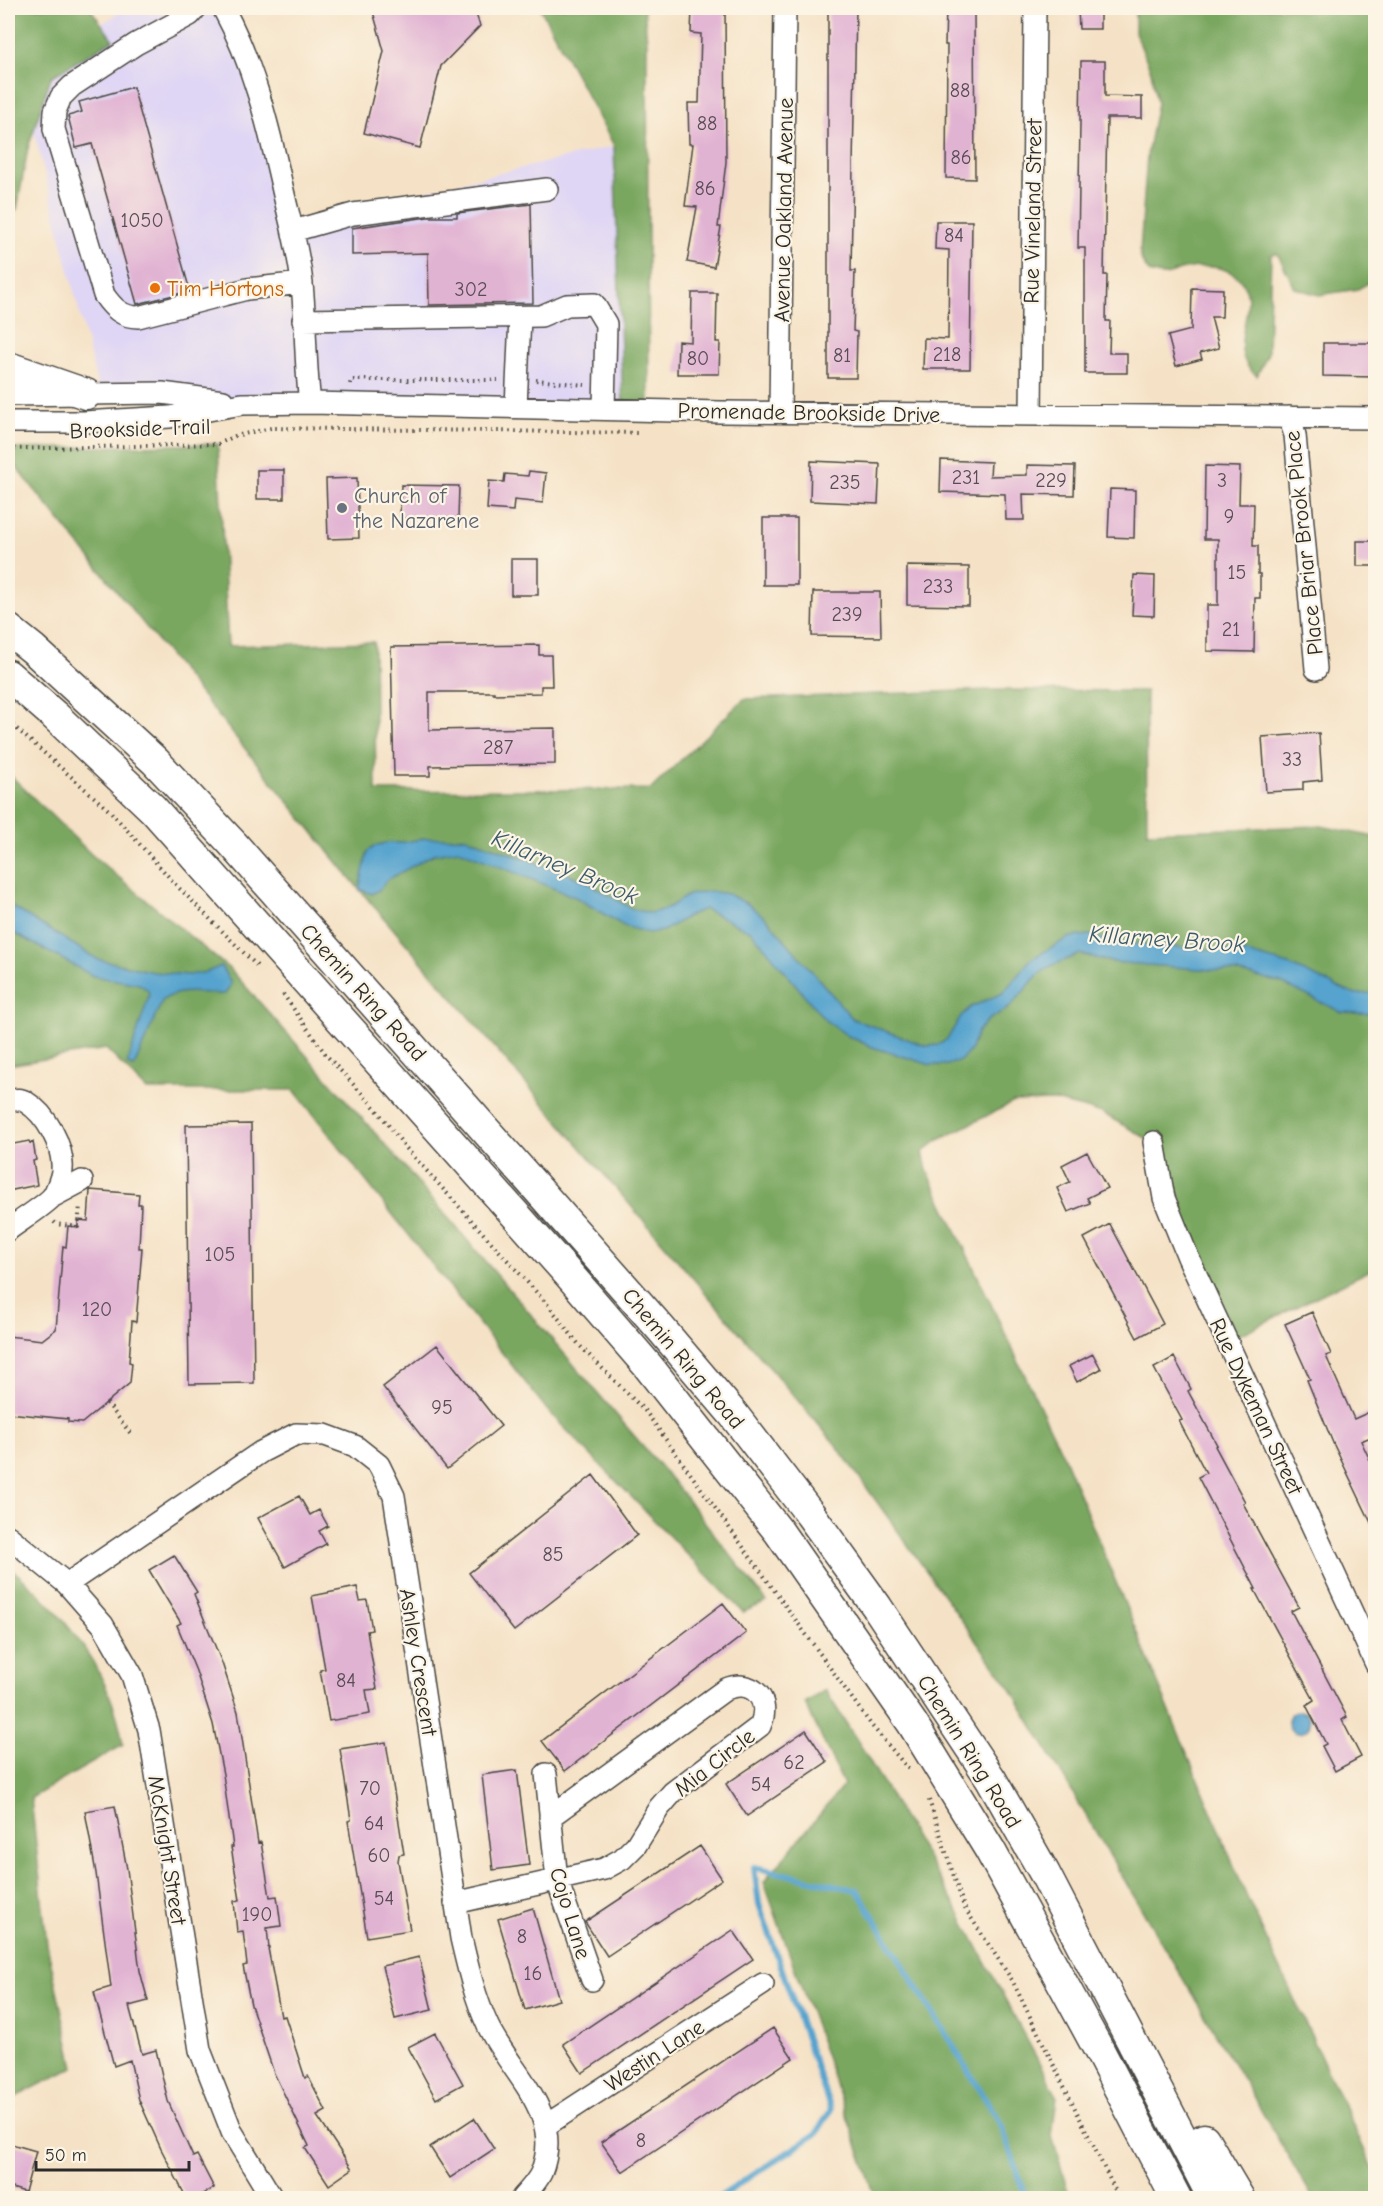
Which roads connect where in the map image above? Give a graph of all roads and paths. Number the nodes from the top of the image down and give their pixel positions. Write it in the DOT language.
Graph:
graph roads {
  1 [pos="196,8"];
  2 [pos="223,8"];
  3 [pos="785,8"];
  4 [pos="1035,8"];
  5 [pos="547,189"];
  6 [pos="292,231"];
  7 [pos="302,283"];
  8 [pos="520,317"];
  9 [pos="303,320"];
  10 [pos="8,367"];
  11 [pos="351,380"];
  12 [pos="518,380"];
  13 [pos="605,387"];
  14 [pos="86,394"];
  15 [pos="8,395"];
  16 [pos="310,403"];
  17 [pos="242,404"];
  18 [pos="516,407"];
  19 [pos="604,409"];
  20 [pos="780,412"];
  21 [pos="1031,415"];
  22 [pos="1289,417"];
  23 [pos="1376,418"];
  24 [pos="8,422"];
  25 [pos="344,429"];
  26 [pos="8,448"];
  27 [pos="8,629"];
  28 [pos="1316,669"];
  29 [pos="8,675"];
  30 [pos="8,721"];
  31 [pos="260,969"];
  32 [pos="277,986"];
  33 [pos="8,1101"];
  34 [pos="1154,1142"];
  35 [pos="81,1181"];
  36 [pos="52,1197"];
  37 [pos="8,1230"];
  38 [pos="107,1403"];
  39 [pos="131,1434"];
  40 [pos="8,1536"];
  41 [pos="66,1584"];
  42 [pos="1376,1664"];
  43 [pos="546,1774"];
  44 [pos="916,1779"];
  45 [pos="928,1798"];
  46 [pos="550,1818"];
  47 [pos="990,1850"];
  48 [pos="1045,1874"];
  49 [pos="557,1880"];
  50 [pos="456,1903"];
  51 [pos="592,1980"];
  52 [pos="763,1984"];
  53 [pos="545,2126"];
  54 [pos="272,2199"];
  55 [pos="522,2199"];
  56 [pos="1119,2199"];
  57 [pos="1155,2199"];
  58 [pos="1176,2199"];
  59 [pos="1213,2199"];
  60 [pos="1239,2199"];
  1 -- 7 [label="street"];
  2 -- 6 [label="street"];
  3 -- 20 [label="street, Avenue Oakland Avenue"];
  4 -- 21 [label="street, Rue Vineland Street"];
  5 -- 6 [label="street"];
  6 -- 7 [label="street"];
  7 -- 9 [label="street"];
  8 -- 9 [label="street"];
  8 -- 12 [label="street"];
  8 -- 13 [label="street"];
  9 -- 16 [label="street"];
  10 -- 14 [label="highway"];
  11 -- 12 [label="path"];
  12 -- 13 [label="path"];
  12 -- 18 [label="street"];
  13 -- 19 [label="street"];
  14 -- 15 [label="street, Promenade Brookside Drive"];
  14 -- 17 [label="street, Promenade Brookside Drive"];
  16 -- 17 [label="street, Promenade Brookside Drive"];
  16 -- 18 [label="street, Promenade Brookside Drive"];
  17 -- 24 [label="street, Promenade Brookside Drive"];
  18 -- 19 [label="street, Promenade Brookside Drive"];
  19 -- 20 [label="street, Promenade Brookside Drive"];
  20 -- 21 [label="street, Promenade Brookside Drive"];
  21 -- 22 [label="street, Promenade Brookside Drive"];
  22 -- 23 [label="street, Promenade Brookside Drive"];
  22 -- 28 [label="street, Place Briar Brook Place"];
  25 -- 26 [label="path, Brookside Trail"];
  27 -- 48 [label="highway, Chemin Ring Road"];
  29 -- 47 [label="highway, Chemin Ring Road"];
  30 -- 31 [label="path"];
  32 -- 44 [label="path"];
  33 -- 36 [label="street"];
  34 -- 42 [label="street, Rue Dykeman Street"];
  35 -- 36 [label="street"];
  36 -- 37 [label="street"];
  38 -- 39 [label="path"];
  40 -- 41 [label="street, McKnight Street"];
  41 -- 50 [label="street, Ashley Crescent"];
  41 -- 54 [label="street, McKnight Street"];
  43 -- 46 [label="street, Cojo Lane"];
  45 -- 56 [label="path"];
  46 -- 49 [label="street, Cojo Lane"];
  46 -- 49 [label="street, Mia Circle"];
  47 -- 57 [label="highway"];
  47 -- 58 [label="highway, Chemin Ring Road"];
  48 -- 59 [label="highway, Chemin Ring Road"];
  48 -- 60 [label="highway"];
  49 -- 50 [label="street, Mia Circle"];
  49 -- 51 [label="street, Cojo Lane"];
  50 -- 53 [label="street, Ashley Crescent"];
  52 -- 53 [label="street, Westin Lane"];
  53 -- 55 [label="street, Ashley Crescent"];
}
